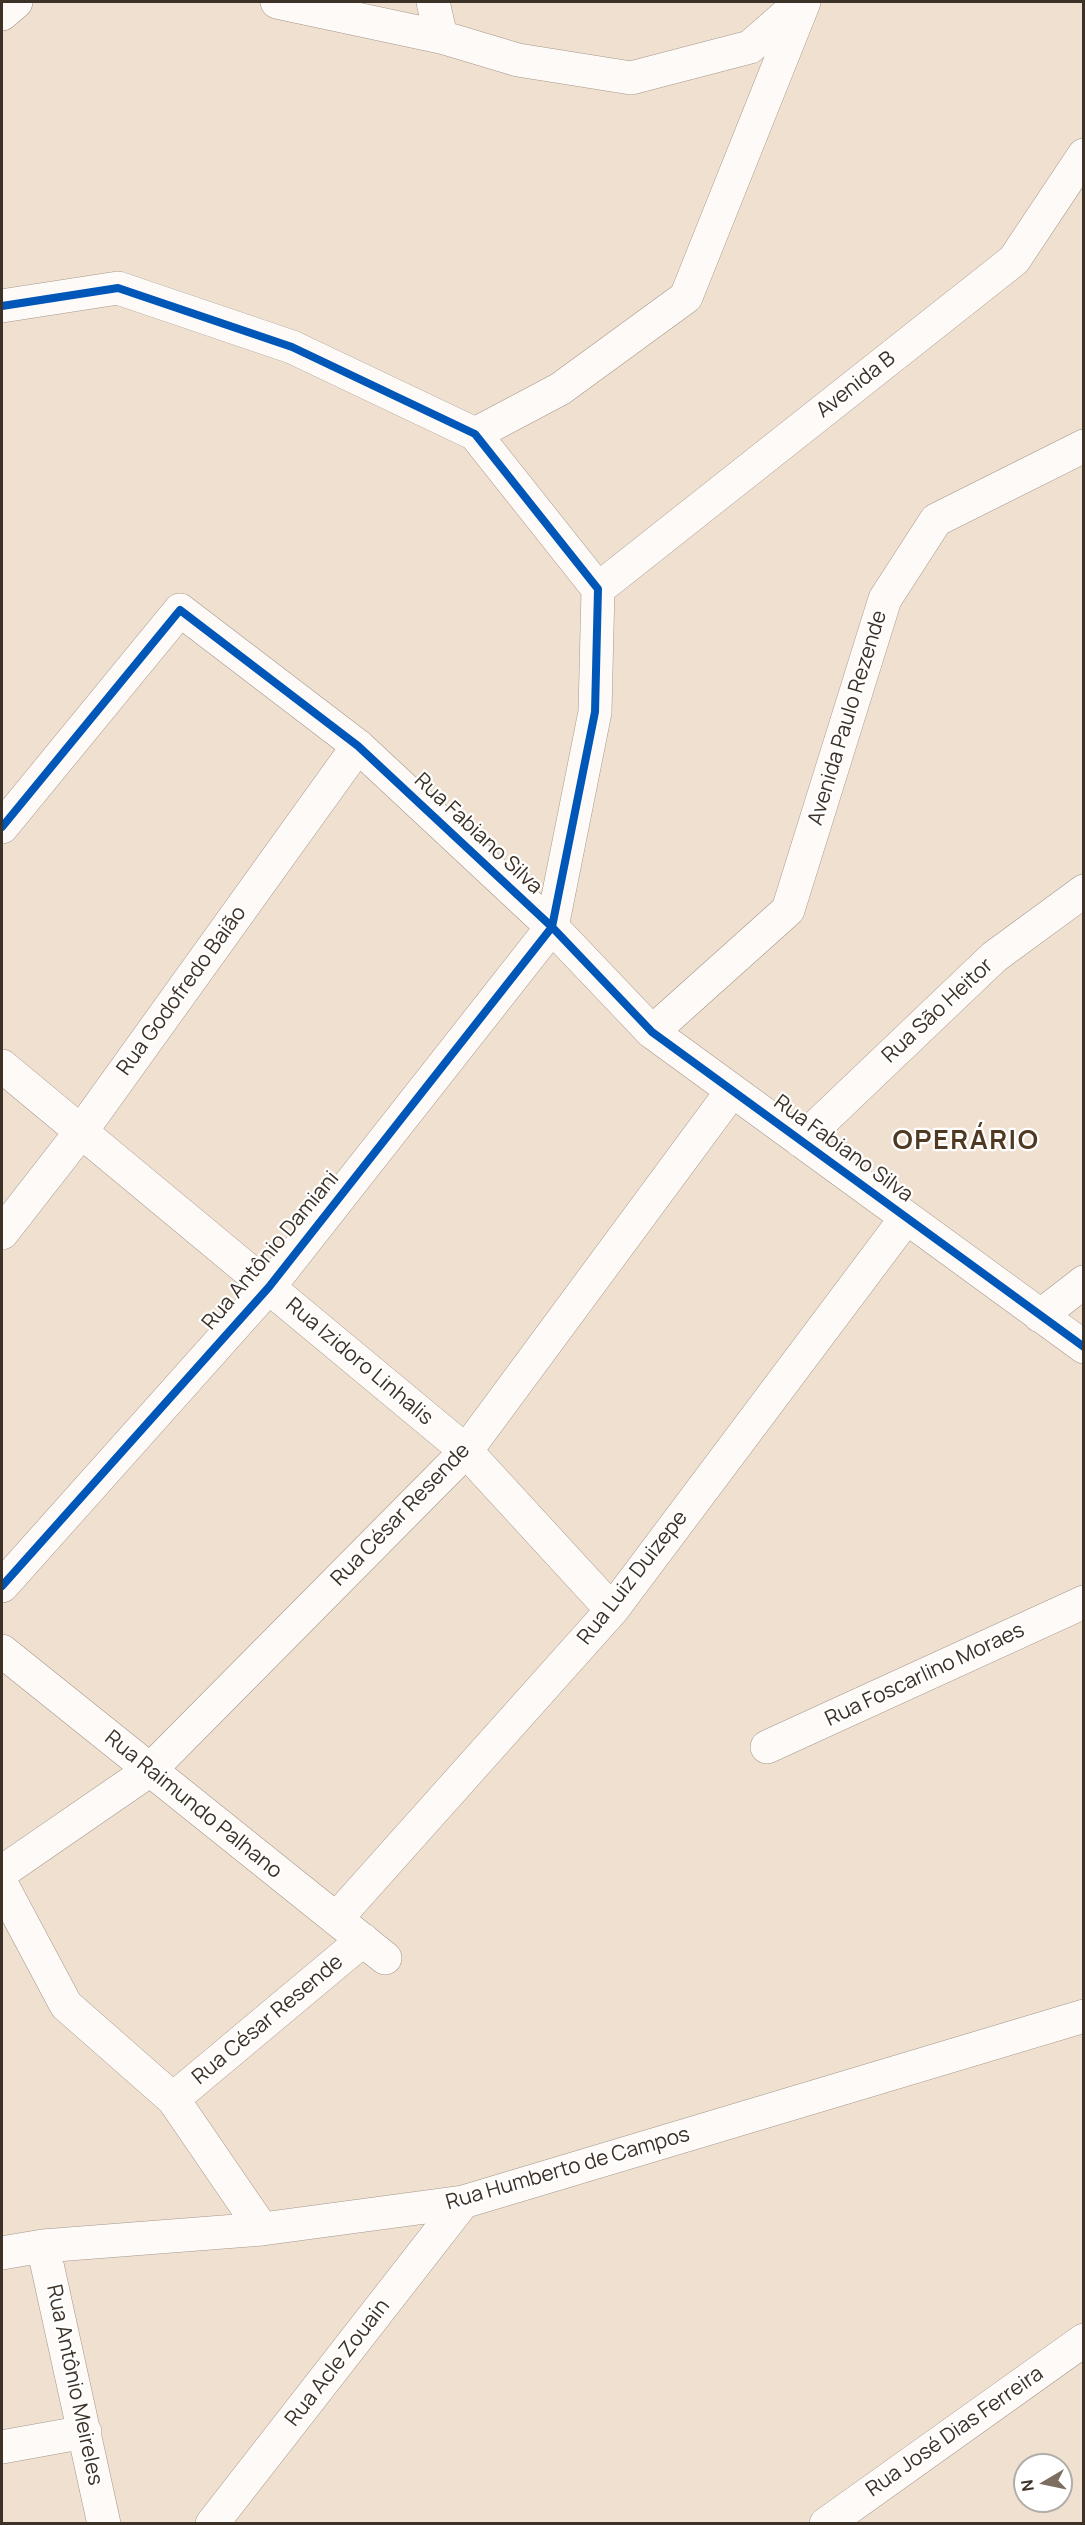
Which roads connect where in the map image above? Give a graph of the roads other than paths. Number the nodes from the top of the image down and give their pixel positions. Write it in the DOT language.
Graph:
graph roads {
  1 [pos="16,2"];
  2 [pos="277,2"];
  3 [pos="433,2"];
  4 [pos="803,2"];
  5 [pos="2,14"];
  6 [pos="441,37"];
  7 [pos="1083,155"];
  8 [pos="2,306"];
  9 [pos="475,434"];
  10 [pos="1083,446"];
  11 [pos="598,589"];
  12 [pos="358,746"];
  13 [pos="2,827"];
  14 [pos="1083,891"];
  15 [pos="552,927"];
  16 [pos="652,1032"];
  17 [pos="2,1066"];
  18 [pos="732,1091"];
  19 [pos="80,1133"];
  20 [pos="801,1141"];
  21 [pos="906,1218"];
  22 [pos="2,1233"];
  23 [pos="1083,1282"];
  24 [pos="269,1287"];
  25 [pos="1040,1316"];
  26 [pos="1083,1347"];
  27 [pos="466,1451"];
  28 [pos="2,1586"];
  29 [pos="1083,1602"];
  30 [pos="612,1610"];
  31 [pos="2,1652"];
  32 [pos="767,1747"];
  33 [pos="150,1770"];
  34 [pos="2,1872"];
  35 [pos="2,1885"];
  36 [pos="336,1919"];
  37 [pos="374,1949"];
  38 [pos="1083,2016"];
  39 [pos="173,2099"];
  40 [pos="463,2202"];
  41 [pos="262,2229"];
  42 [pos="43,2246"];
  43 [pos="2,2253"];
  44 [pos="1083,2340"];
  45 [pos="85,2432"];
  46 [pos="2,2446"];
  47 [pos="104,2523"];
  48 [pos="212,2523"];
  49 [pos="826,2523"];
  1 -- 5 [label="street"];
  2 -- 6 [label="street"];
  3 -- 6 [label="street"];
  4 -- 6 [label="street"];
  4 -- 9 [label="street"];
  7 -- 11 [label="street, Avenida B"];
  8 -- 9 [label="street"];
  9 -- 11 [label="street"];
  10 -- 16 [label="street, Avenida Paulo Rezende"];
  11 -- 15 [label="street"];
  12 -- 13 [label="street, Rua Fabiano Silva"];
  12 -- 15 [label="street, Rua Fabiano Silva"];
  12 -- 19 [label="street, Rua Godofredo Baião"];
  14 -- 20 [label="street, Rua São Heitor"];
  15 -- 16 [label="street, Rua Fabiano Silva"];
  15 -- 24 [label="street, Rua Antônio Damiani"];
  16 -- 18 [label="street, Rua Fabiano Silva"];
  17 -- 19 [label="street, Rua Izidoro Linhalis"];
  18 -- 20 [label="street, Rua Fabiano Silva"];
  18 -- 27 [label="street, Rua César Resende"];
  19 -- 22 [label="street, Rua Godofredo Baião"];
  19 -- 24 [label="street, Rua Izidoro Linhalis"];
  20 -- 21 [label="street, Rua Fabiano Silva"];
  21 -- 25 [label="street, Rua Fabiano Silva"];
  21 -- 30 [label="street, Rua Luiz Duizepe"];
  23 -- 25 [label="street"];
  24 -- 27 [label="street, Rua Izidoro Linhalis"];
  24 -- 28 [label="street, Rua Antônio Damiani"];
  25 -- 26 [label="street, Rua Fabiano Silva"];
  27 -- 30 [label="street, Rua Izidoro Linhalis"];
  27 -- 33 [label="street, Rua César Resende"];
  29 -- 32 [label="street, Rua Foscarlino Moraes"];
  30 -- 36 [label="street, Rua Luiz Duizepe"];
  31 -- 33 [label="street, Rua Raimundo Palhano"];
  33 -- 34 [label="street, Rua César Resende"];
  33 -- 36 [label="street, Rua Raimundo Palhano"];
  35 -- 39 [label="street"];
  36 -- 37 [label="street, Rua Raimundo Palhano"];
  37 -- 39 [label="street, Rua César Resende"];
  38 -- 40 [label="street, Rua Humberto de Campos"];
  39 -- 41 [label="street"];
  40 -- 41 [label="street, Rua Humberto de Campos"];
  40 -- 48 [label="street, Rua Acle Zouain"];
  41 -- 42 [label="street, Rua Humberto de Campos"];
  42 -- 43 [label="street, Rua Humberto de Campos"];
  42 -- 45 [label="street, Rua Antônio Meireles"];
  44 -- 49 [label="street, Rua José Dias Ferreira"];
  45 -- 46 [label="street"];
  45 -- 47 [label="street, Rua Antônio Meireles"];
}
